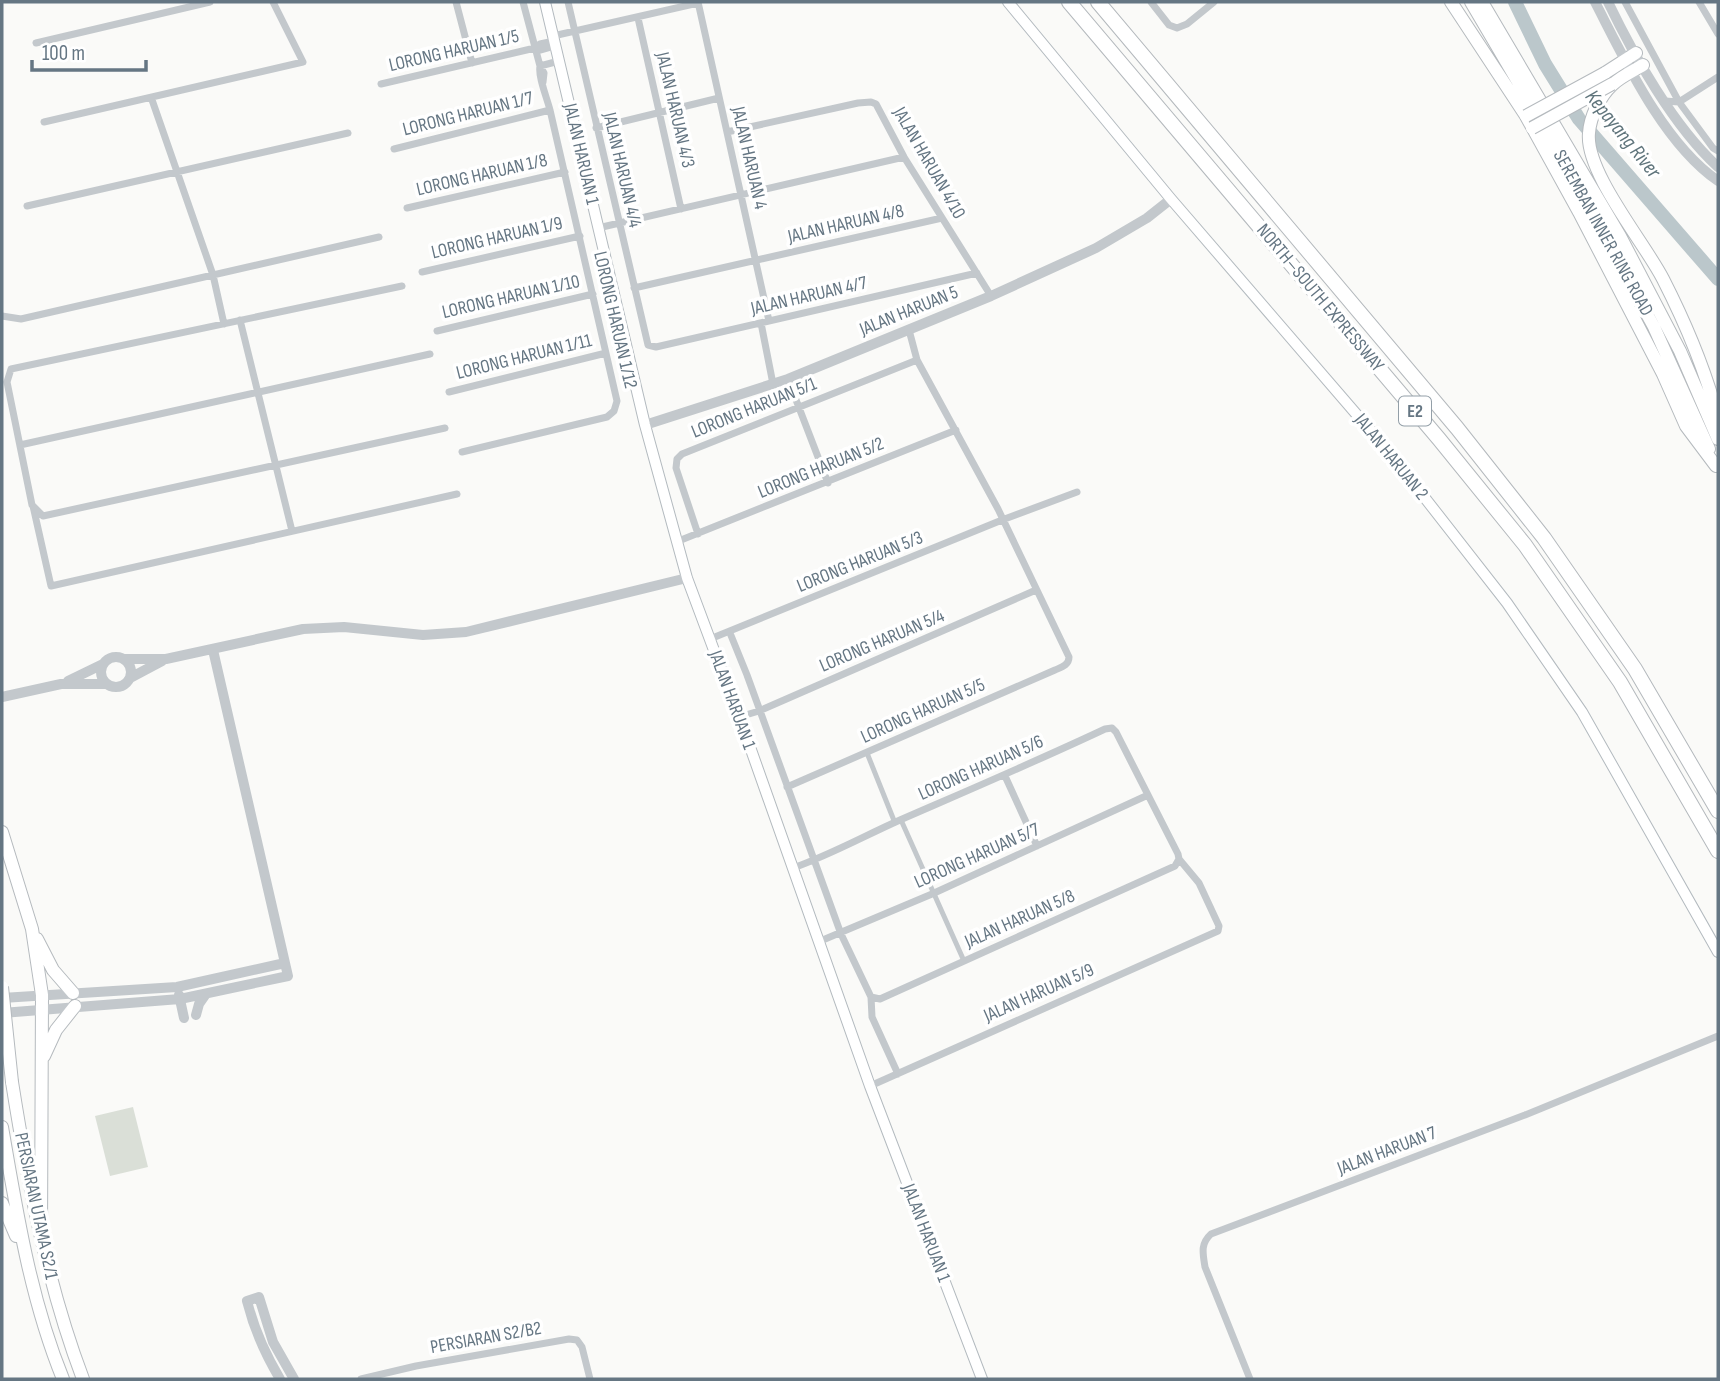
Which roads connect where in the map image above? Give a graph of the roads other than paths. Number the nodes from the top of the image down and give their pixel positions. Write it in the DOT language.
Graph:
graph roads {
  1 [pos="210,2"];
  2 [pos="273,2"];
  3 [pos="456,2"];
  4 [pos="523,2"];
  5 [pos="545,2"];
  6 [pos="568,2"];
  7 [pos="1008,2"];
  8 [pos="1069,2"];
  9 [pos="1098,2"];
  10 [pos="1151,2"];
  11 [pos="1214,2"];
  12 [pos="1451,2"];
  13 [pos="1471,2"];
  14 [pos="1482,2"];
  15 [pos="1595,2"];
  16 [pos="1608,2"];
  17 [pos="1625,2"];
  18 [pos="1699,2"];
  19 [pos="698,3"];
  20 [pos="638,18"];
  21 [pos="574,32"];
  22 [pos="1718,34"];
  23 [pos="554,41"];
  24 [pos="36,43"];
  25 [pos="535,48"];
  26 [pos="1631,57"];
  27 [pos="559,61"];
  28 [pos="472,63"];
  29 [pos="540,66"];
  30 [pos="1638,69"];
  31 [pos="1609,78"];
  32 [pos="1717,80"];
  33 [pos="381,85"];
  34 [pos="151,97"];
  35 [pos="719,98"];
  36 [pos="1665,101"];
  37 [pos="1679,102"];
  38 [pos="550,110"];
  39 [pos="659,113"];
  40 [pos="44,122"];
  41 [pos="1529,122"];
  42 [pos="596,128"];
  43 [pos="727,132"];
  44 [pos="348,133"];
  45 [pos="394,149"];
  46 [pos="1718,151"];
  47 [pos="904,157"];
  48 [pos="1718,167"];
  49 [pos="177,172"];
  50 [pos="565,172"];
  51 [pos="1718,181"];
  52 [pos="741,195"];
  53 [pos="1171,199"];
  54 [pos="27,206"];
  55 [pos="407,208"];
  56 [pos="681,209"];
  57 [pos="942,218"];
  58 [pos="618,223"];
  59 [pos="598,228"];
  60 [pos="580,236"];
  61 [pos="379,237"];
  62 [pos="757,261"];
  63 [pos="422,272"];
  64 [pos="977,273"];
  65 [pos="213,275"];
  66 [pos="402,286"];
  67 [pos="634,288"];
  68 [pos="593,295"];
  69 [pos="991,296"];
  70 [pos="2,316"];
  71 [pos="240,320"];
  72 [pos="765,322"];
  73 [pos="224,324"];
  74 [pos="909,330"];
  75 [pos="437,331"];
  76 [pos="648,345"];
  77 [pos="430,354"];
  78 [pos="606,354"];
  79 [pos="917,360"];
  80 [pos="788,379"];
  81 [pos="773,384"];
  82 [pos="449,392"];
  83 [pos="258,393"];
  84 [pos="798,408"];
  85 [pos="1718,418"];
  86 [pos="645,425"];
  87 [pos="445,428"];
  88 [pos="956,430"];
  89 [pos="1718,439"];
  90 [pos="20,445"];
  91 [pos="463,452"];
  92 [pos="276,465"];
  93 [pos="1717,469"];
  94 [pos="828,483"];
  95 [pos="1077,492"];
  96 [pos="457,494"];
  97 [pos="33,505"];
  98 [pos="1002,520"];
  99 [pos="292,531"];
  100 [pos="698,534"];
  101 [pos="676,542"];
  102 [pos="687,578"];
  103 [pos="1036,590"];
  104 [pos="730,633"];
  105 [pos="710,639"];
  106 [pos="213,650"];
  107 [pos="123,659"];
  108 [pos="166,659"];
  109 [pos="103,664"];
  110 [pos="130,678"];
  111 [pos="61,684"];
  112 [pos="106,684"];
  113 [pos="2,697"];
  114 [pos="760,711"];
  115 [pos="739,717"];
  116 [pos="867,753"];
  117 [pos="1005,776"];
  118 [pos="787,788"];
  119 [pos="1149,796"];
  120 [pos="1718,811"];
  121 [pos="898,821"];
  122 [pos="2,832"];
  123 [pos="1037,846"];
  124 [pos="1718,851"];
  125 [pos="1179,859"];
  126 [pos="814,860"];
  127 [pos="793,867"];
  128 [pos="932,894"];
  129 [pos="32,929"];
  130 [pos="841,934"];
  131 [pos="818,942"];
  132 [pos="1718,952"];
  133 [pos="964,961"];
  134 [pos="285,963"];
  135 [pos="191,985"];
  136 [pos="2,987"];
  137 [pos="177,987"];
  138 [pos="206,994"];
  139 [pos="42,995"];
  140 [pos="193,997"];
  141 [pos="2,998"];
  142 [pos="871,998"];
  143 [pos="180,999"];
  144 [pos="74,1000"];
  145 [pos="162,1000"];
  146 [pos="44,1009"];
  147 [pos="2,1013"];
  148 [pos="196,1015"];
  149 [pos="1718,1036"];
  150 [pos="42,1061"];
  151 [pos="898,1074"];
  152 [pos="870,1086"];
  153 [pos="2,1127"];
  154 [pos="2,1203"];
  155 [pos="41,1234"];
  156 [pos="24,1255"];
  157 [pos="63,1379"];
  158 [pos="83,1379"];
  159 [pos="280,1379"];
  160 [pos="294,1379"];
  161 [pos="361,1379"];
  162 [pos="590,1379"];
  163 [pos="982,1379"];
  164 [pos="1250,1379"];
  1 -- 24 [label="street"];
  2 -- 34 [label="street"];
  3 -- 28 [label="street"];
  4 -- 25 [label="street, LORONG HARUAN 1/12"];
  5 -- 23 [label="main road, JALAN HARUAN 1"];
  6 -- 21 [label="street, JALAN HARUAN 4/4"];
  7 -- 53 [label="main road, JALAN HARUAN 2"];
  8 -- 124 [label="highway, NORTH–SOUTH EXPRESSWAY / E2"];
  9 -- 120 [label="highway, NORTH–SOUTH EXPRESSWAY / E2"];
  10 -- 11 [label="street"];
  12 -- 41 [label="main road"];
  13 -- 93 [label="main road, SEREMBAN INNER RING ROAD"];
  14 -- 89 [label="main road, SEREMBAN INNER RING ROAD"];
  15 -- 26 [label="street"];
  16 -- 26 [label="street"];
  17 -- 37 [label="street"];
  18 -- 22 [label="street"];
  19 -- 20 [label="street, LORONG HARUAN 1/5"];
  19 -- 35 [label="street, JALAN HARUAN 4"];
  20 -- 21 [label="street, LORONG HARUAN 1/5"];
  20 -- 39 [label="street, JALAN HARUAN 4/3"];
  21 -- 23 [label="street, LORONG HARUAN 1/5"];
  21 -- 42 [label="street, JALAN HARUAN 4/4"];
  23 -- 25 [label="street, LORONG HARUAN 1/5"];
  23 -- 27 [label="main road, JALAN HARUAN 1"];
  25 -- 28 [label="street, LORONG HARUAN 1/5"];
  25 -- 29 [label="street, LORONG HARUAN 1/12"];
  26 -- 30 [label="street"];
  26 -- 31 [label="main road"];
  27 -- 29 [label="street"];
  27 -- 59 [label="main road, JALAN HARUAN 1"];
  28 -- 33 [label="street, LORONG HARUAN 1/5"];
  29 -- 38 [label="street, LORONG HARUAN 1/12"];
  30 -- 31 [label="main road"];
  30 -- 36 [label="street"];
  30 -- 51 [label="street"];
  31 -- 41 [label="main road, bridge"];
  31 -- 85 [label="main road"];
  32 -- 37 [label="street"];
  34 -- 40 [label="street"];
  34 -- 49 [label="street"];
  35 -- 39 [label="street"];
  35 -- 43 [label="street, JALAN HARUAN 4"];
  36 -- 37 [label="street"];
  36 -- 48 [label="street"];
  37 -- 46 [label="street"];
  38 -- 45 [label="street, LORONG HARUAN 1/7"];
  38 -- 50 [label="street, LORONG HARUAN 1/12"];
  39 -- 42 [label="street"];
  39 -- 56 [label="street, JALAN HARUAN 4/3"];
  41 -- 93 [label="main road"];
  42 -- 58 [label="street, JALAN HARUAN 4/4"];
  43 -- 47 [label="street, JALAN HARUAN 4/10"];
  43 -- 52 [label="street, JALAN HARUAN 4"];
  44 -- 49 [label="street"];
  47 -- 52 [label="street"];
  47 -- 57 [label="street, JALAN HARUAN 4/10"];
  49 -- 54 [label="street"];
  49 -- 65 [label="street"];
  50 -- 55 [label="street, LORONG HARUAN 1/8"];
  50 -- 60 [label="street, LORONG HARUAN 1/12"];
  52 -- 56 [label="street"];
  52 -- 62 [label="street, JALAN HARUAN 4"];
  53 -- 69 [label="street, JALAN HARUAN 5"];
  53 -- 132 [label="main road, JALAN HARUAN 2"];
  56 -- 58 [label="street"];
  57 -- 62 [label="street, JALAN HARUAN 4/8"];
  57 -- 64 [label="street, JALAN HARUAN 4/10"];
  58 -- 59 [label="street"];
  58 -- 67 [label="street, JALAN HARUAN 4/4"];
  59 -- 86 [label="main road, JALAN HARUAN 1"];
  60 -- 63 [label="street, LORONG HARUAN 1/9"];
  60 -- 68 [label="street, LORONG HARUAN 1/12"];
  61 -- 65 [label="street"];
  62 -- 67 [label="street, JALAN HARUAN 4/8"];
  62 -- 72 [label="street, JALAN HARUAN 4"];
  64 -- 69 [label="street, JALAN HARUAN 4/10"];
  64 -- 72 [label="street, JALAN HARUAN 4/7"];
  65 -- 70 [label="street"];
  65 -- 73 [label="street"];
  66 -- 71 [label="street"];
  67 -- 76 [label="street, JALAN HARUAN 4/4"];
  68 -- 75 [label="street, LORONG HARUAN 1/10"];
  68 -- 78 [label="street, LORONG HARUAN 1/12"];
  69 -- 74 [label="street, JALAN HARUAN 5"];
  71 -- 73 [label="street"];
  71 -- 83 [label="street"];
  72 -- 76 [label="street, JALAN HARUAN 4/7"];
  72 -- 81 [label="street, JALAN HARUAN 4"];
  73 -- 90 [label="street"];
  74 -- 79 [label="street"];
  74 -- 80 [label="street, JALAN HARUAN 5"];
  77 -- 83 [label="street"];
  78 -- 82 [label="street, LORONG HARUAN 1/11"];
  78 -- 91 [label="street, LORONG HARUAN 1/12"];
  79 -- 84 [label="street, LORONG HARUAN 5/1"];
  79 -- 88 [label="street"];
  80 -- 81 [label="street, JALAN HARUAN 5"];
  80 -- 84 [label="street"];
  81 -- 86 [label="street, JALAN HARUAN 5"];
  83 -- 90 [label="street"];
  83 -- 92 [label="street"];
  84 -- 94 [label="street"];
  84 -- 100 [label="street, LORONG HARUAN 5/1"];
  86 -- 101 [label="main road, JALAN HARUAN 1"];
  87 -- 92 [label="street"];
  88 -- 94 [label="street, LORONG HARUAN 5/2"];
  88 -- 98 [label="street"];
  90 -- 97 [label="street"];
  92 -- 97 [label="street"];
  92 -- 99 [label="street"];
  94 -- 100 [label="street, LORONG HARUAN 5/2"];
  95 -- 98 [label="street, LORONG HARUAN 5/3"];
  96 -- 99 [label="street"];
  97 -- 99 [label="street"];
  98 -- 103 [label="street"];
  98 -- 104 [label="street, LORONG HARUAN 5/3"];
  100 -- 101 [label="street, LORONG HARUAN 5/2"];
  101 -- 102 [label="main road, JALAN HARUAN 1"];
  102 -- 105 [label="main road, JALAN HARUAN 1"];
  102 -- 106 [label="street"];
  103 -- 114 [label="street, LORONG HARUAN 5/4"];
  103 -- 116 [label="street, LORONG HARUAN 5/5"];
  104 -- 105 [label="street, LORONG HARUAN 5/3"];
  104 -- 114 [label="street"];
  105 -- 115 [label="main road, JALAN HARUAN 1"];
  106 -- 108 [label="street"];
  106 -- 134 [label="street"];
  107 -- 108 [label="street"];
  107 -- 109 [label="street"];
  107 -- 110 [label="street"];
  108 -- 110 [label="street"];
  109 -- 111 [label="street"];
  109 -- 112 [label="street"];
  110 -- 112 [label="street"];
  111 -- 112 [label="street"];
  111 -- 113 [label="street"];
  114 -- 115 [label="street, LORONG HARUAN 5/4"];
  114 -- 118 [label="street"];
  115 -- 127 [label="main road, JALAN HARUAN 1"];
  116 -- 118 [label="street, LORONG HARUAN 5/5"];
  116 -- 121 [label="street"];
  117 -- 119 [label="street, LORONG HARUAN 5/6"];
  117 -- 121 [label="street, LORONG HARUAN 5/6"];
  117 -- 123 [label="street"];
  118 -- 126 [label="street"];
  119 -- 123 [label="street, LORONG HARUAN 5/7"];
  119 -- 125 [label="street"];
  121 -- 126 [label="street, LORONG HARUAN 5/6"];
  121 -- 128 [label="street"];
  122 -- 129 [label="main road"];
  123 -- 128 [label="street, LORONG HARUAN 5/7"];
  125 -- 133 [label="street, JALAN HARUAN 5/8"];
  125 -- 151 [label="street, JALAN HARUAN 5/9"];
  126 -- 127 [label="street, LORONG HARUAN 5/6"];
  126 -- 130 [label="street"];
  127 -- 131 [label="main road, JALAN HARUAN 1"];
  128 -- 130 [label="street, LORONG HARUAN 5/7"];
  128 -- 133 [label="street"];
  129 -- 139 [label="main road"];
  129 -- 144 [label="main road"];
  130 -- 131 [label="street, LORONG HARUAN 5/7"];
  130 -- 142 [label="street"];
  131 -- 152 [label="main road, JALAN HARUAN 1"];
  133 -- 142 [label="street, JALAN HARUAN 5/8"];
  134 -- 135 [label="street"];
  134 -- 138 [label="street"];
  135 -- 137 [label="street"];
  135 -- 140 [label="street"];
  136 -- 155 [label="main road, PERSIARAN UTAMA S2/1, bridge"];
  137 -- 143 [label="street"];
  137 -- 144 [label="street"];
  138 -- 140 [label="street"];
  138 -- 148 [label="street"];
  139 -- 141 [label="street"];
  139 -- 144 [label="street"];
  139 -- 146 [label="main road"];
  140 -- 143 [label="street"];
  142 -- 151 [label="street"];
  143 -- 145 [label="street"];
  143 -- 145 [label="street"];
  144 -- 145 [label="street"];
  144 -- 146 [label="street"];
  144 -- 150 [label="main road"];
  146 -- 147 [label="street"];
  146 -- 150 [label="main road"];
  149 -- 164 [label="street, JALAN HARUAN 7"];
  150 -- 155 [label="main road"];
  151 -- 152 [label="street, JALAN HARUAN 5/9"];
  152 -- 163 [label="main road, JALAN HARUAN 1"];
  153 -- 156 [label="main road, PERSIARAN UTAMA S2/1"];
  154 -- 156 [label="main road"];
  155 -- 158 [label="main road, PERSIARAN UTAMA S2/1"];
  156 -- 157 [label="main road, PERSIARAN UTAMA S2/1"];
  159 -- 160 [label="street"];
  161 -- 162 [label="street, PERSIARAN S2/B2"];
}
